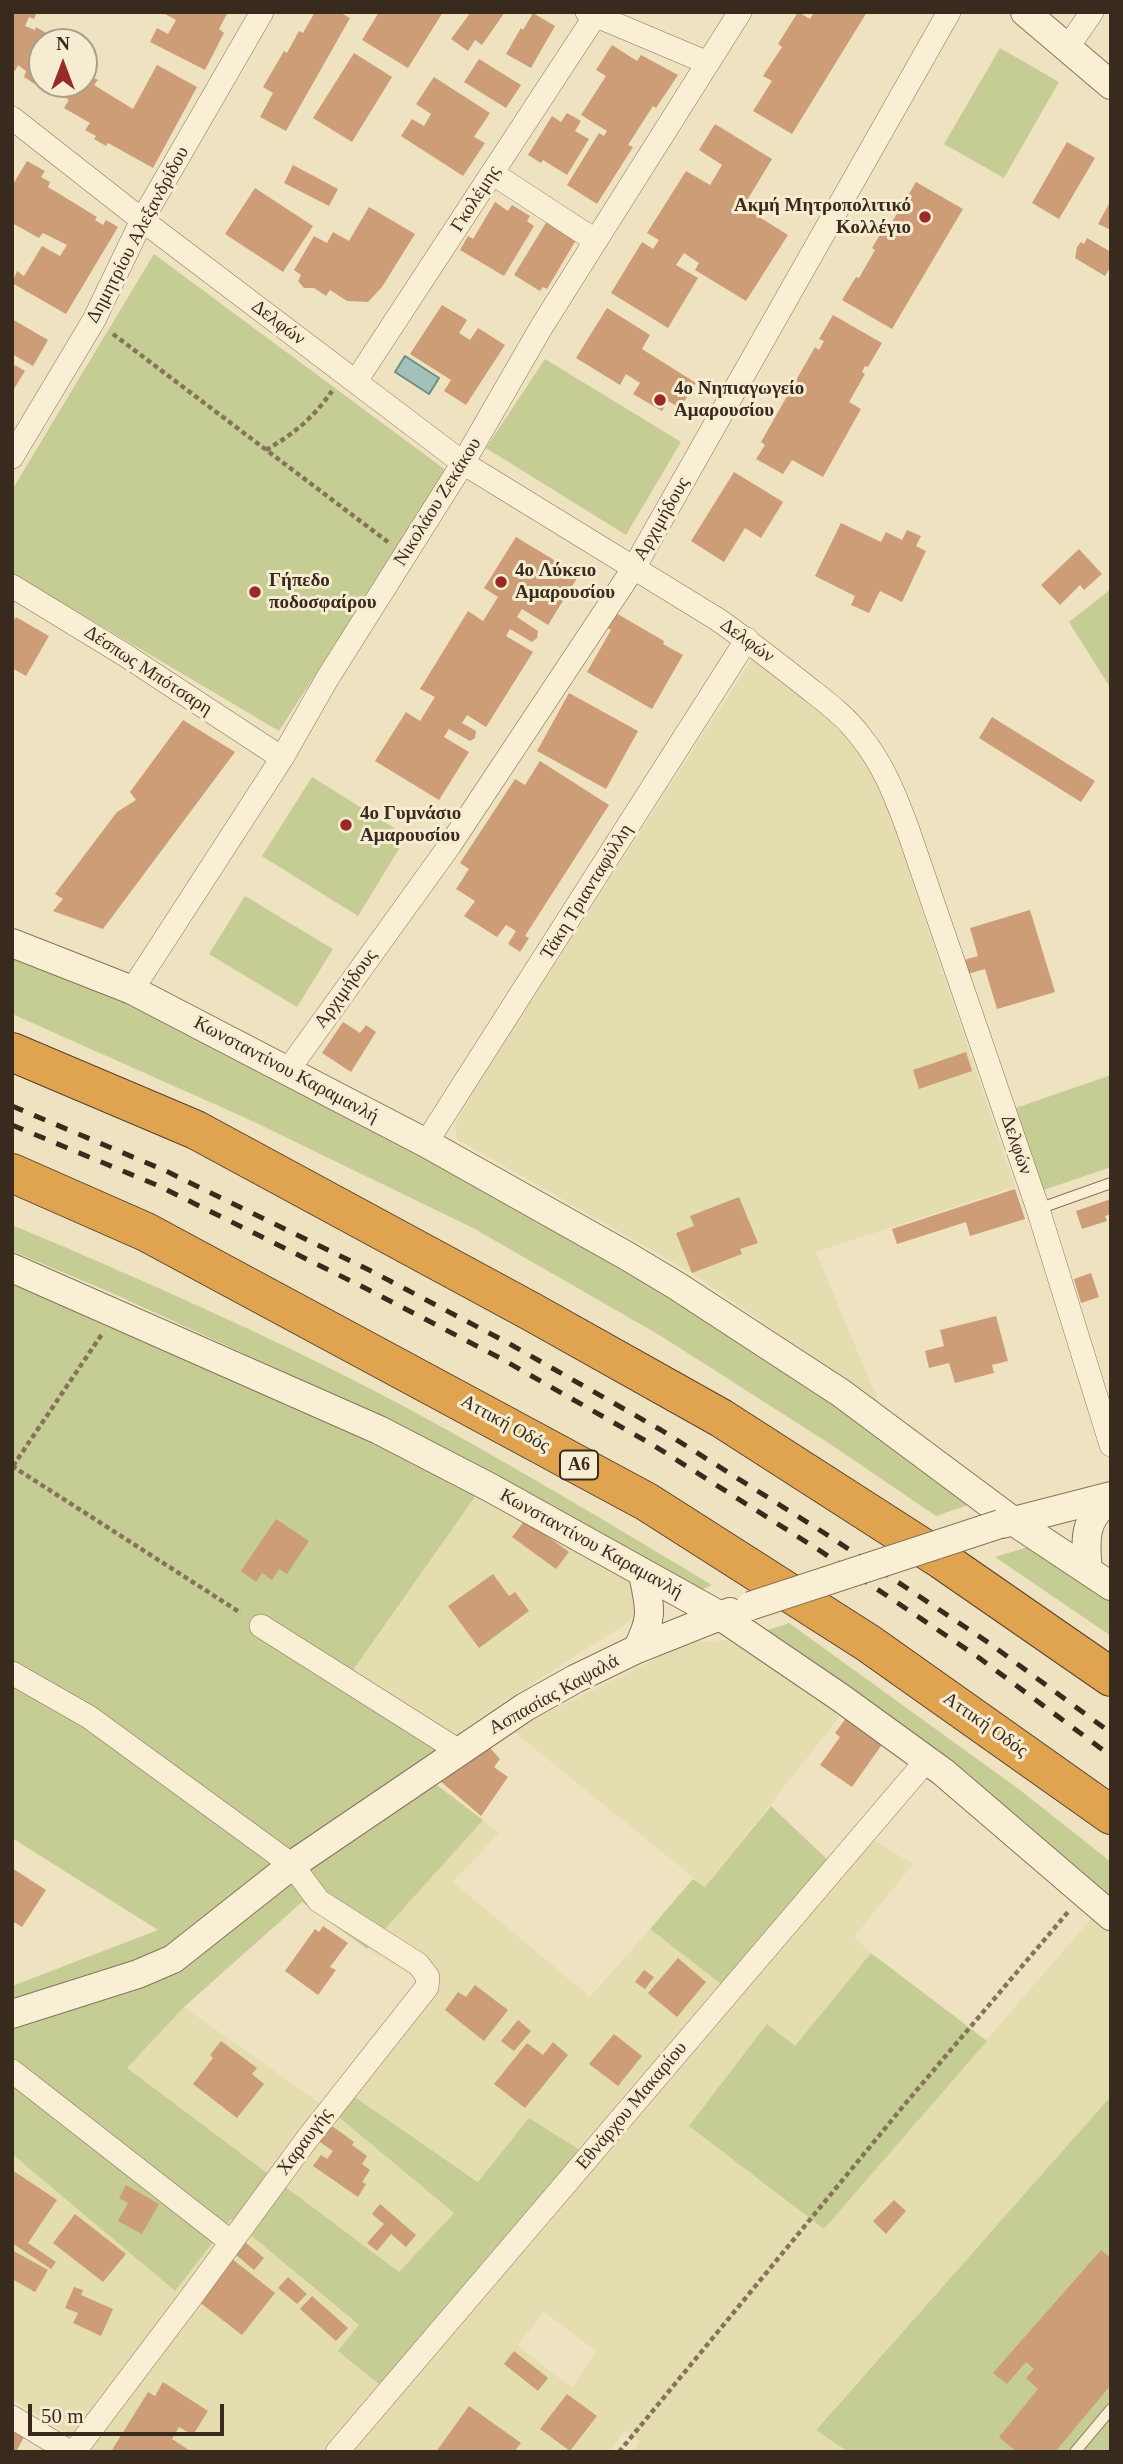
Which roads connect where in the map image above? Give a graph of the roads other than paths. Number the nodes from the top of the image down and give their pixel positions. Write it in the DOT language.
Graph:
graph roads {
  1 [pos="262,12"];
  2 [pos="740,12"];
  3 [pos="949,12"];
  4 [pos="1025,12"];
  5 [pos="1092,12"];
  6 [pos="591,14"];
  7 [pos="1068,47"];
  8 [pos="708,63"];
  9 [pos="1111,85"];
  10 [pos="12,118"];
  11 [pos="492,173"];
  12 [pos="142,220"];
  13 [pos="596,241"];
  14 [pos="350,377"];
  15 [pos="12,457"];
  16 [pos="463,463"];
  17 [pos="635,566"];
  18 [pos="12,586"];
  19 [pos="747,639"];
  20 [pos="282,758"];
  21 [pos="12,943"];
  22 [pos="132,990"];
  23 [pos="12,1052"];
  24 [pos="288,1070"];
  25 [pos="426,1143"];
  26 [pos="12,1173"];
  27 [pos="1111,1182"];
  28 [pos="1038,1209"];
  29 [pos="12,1268"];
  30 [pos="1111,1445"];
  31 [pos="1111,1498"];
  32 [pos="1007,1523"];
  33 [pos="1088,1570"];
  34 [pos="643,1574"];
  35 [pos="1111,1586"];
  36 [pos="719,1615"];
  37 [pos="261,1626"];
  38 [pos="638,1649"];
  39 [pos="12,1673"];
  40 [pos="1111,1677"];
  41 [pos="459,1751"];
  42 [pos="926,1761"];
  43 [pos="1111,1815"];
  44 [pos="292,1865"];
  45 [pos="1111,1916"];
  46 [pos="12,2014"];
  47 [pos="12,2071"];
  48 [pos="231,2242"];
  49 [pos="1111,2409"];
  50 [pos="12,2417"];
  51 [pos="72,2452"];
  52 [pos="337,2452"];
  53 [pos="1075,2452"];
  1 -- 12 [label="street, Δημητρίου Αλεξανδρίδου"];
  2 -- 8 [label="street, Νικολάου Ζεκάκου"];
  3 -- 17 [label="street, Αρχιμήδους"];
  4 -- 7 [label="street"];
  5 -- 7 [label="street"];
  6 -- 8 [label="street"];
  6 -- 11 [label="street, Γκολέμης"];
  7 -- 9 [label="street"];
  8 -- 13 [label="street, Νικολάου Ζεκάκου"];
  10 -- 12 [label="street, Δελφών"];
  11 -- 13 [label="street"];
  11 -- 14 [label="street, Γκολέμης"];
  12 -- 14 [label="street, Δελφών"];
  12 -- 15 [label="street, Δημητρίου Αλεξανδρίδου"];
  13 -- 16 [label="street, Νικολάου Ζεκάκου"];
  14 -- 16 [label="street, Δελφών"];
  16 -- 17 [label="street, Δελφών"];
  16 -- 20 [label="street, Νικολάου Ζεκάκου"];
  17 -- 19 [label="street, Δελφών"];
  17 -- 24 [label="street, Αρχιμήδους"];
  18 -- 20 [label="street, Δέσπως Μπότσαρη"];
  19 -- 25 [label="street, Τάκη Τριανταφύλλη"];
  19 -- 28 [label="street, Δελφών"];
  20 -- 22 [label="street, Νικολάου Ζεκάκου"];
  21 -- 22 [label="street, Κωνσταντίνου Καραμανλή"];
  22 -- 24 [label="street, Κωνσταντίνου Καραμανλή"];
  23 -- 40 [label="highway"];
  24 -- 25 [label="street, Κωνσταντίνου Καραμανλή"];
  25 -- 32 [label="street, Κωνσταντίνου Καραμανλή"];
  26 -- 43 [label="highway, Αττική Οδός / Α6"];
  27 -- 28 [label="lane"];
  28 -- 30 [label="street, Δελφών"];
  29 -- 34 [label="street, Κωνσταντίνου Καραμανλή"];
  31 -- 32 [label="street, Ασπασίας Καψαλά"];
  31 -- 33 [label="street"];
  32 -- 33 [label="street, Κωνσταντίνου Καραμανλή"];
  32 -- 36 [label="street, Ασπασίας Καψαλά, bridge"];
  33 -- 35 [label="street, Κωνσταντίνου Καραμανλή"];
  34 -- 36 [label="street, Κωνσταντίνου Καραμανλή"];
  34 -- 38 [label="street"];
  36 -- 38 [label="street, Ασπασίας Καψαλά"];
  36 -- 42 [label="street, Κωνσταντίνου Καραμανλή"];
  37 -- 41 [label="street"];
  38 -- 41 [label="street, Ασπασίας Καψαλά"];
  39 -- 44 [label="street"];
  41 -- 44 [label="street, Ασπασίας Καψαλά"];
  42 -- 45 [label="street, Κωνσταντίνου Καραμανλή"];
  42 -- 52 [label="street, Εθνάρχου Μακαρίου"];
  44 -- 46 [label="street, Ασπασίας Καψαλά"];
  44 -- 48 [label="street, Χαραυγής"];
  47 -- 48 [label="street"];
  48 -- 51 [label="street, Χαραυγής"];
  49 -- 53 [label="lane"];
  50 -- 51 [label="street"];
}
